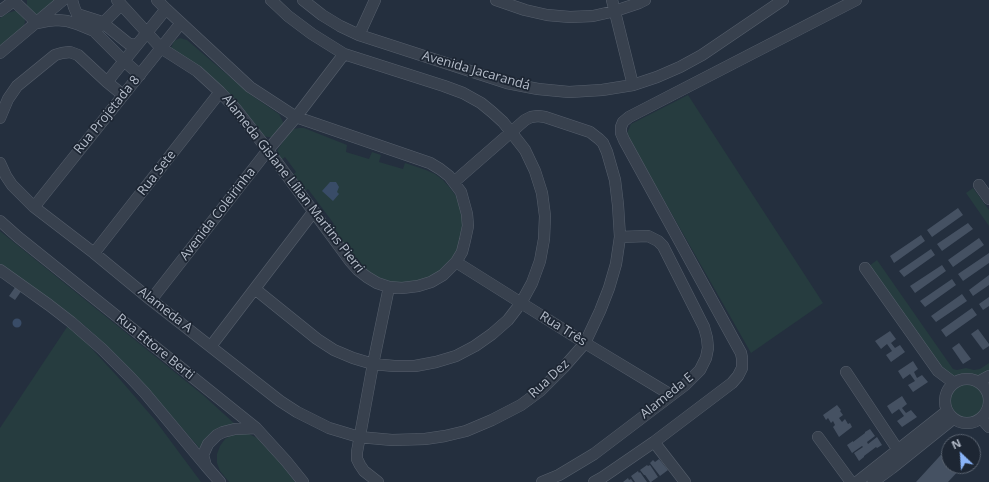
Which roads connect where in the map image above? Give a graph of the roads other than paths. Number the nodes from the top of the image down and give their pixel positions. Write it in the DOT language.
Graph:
graph roads {
  1 [pos="15,0"];
  2 [pos="63,0"];
  3 [pos="72,0"];
  4 [pos="157,0"];
  5 [pos="271,0"];
  6 [pos="303,0"];
  7 [pos="375,0"];
  8 [pos="496,0"];
  9 [pos="612,0"];
  10 [pos="645,0"];
  11 [pos="783,0"];
  12 [pos="856,0"];
  13 [pos="119,2"];
  14 [pos="166,9"];
  15 [pos="0,11"];
  16 [pos="615,11"];
  17 [pos="37,23"];
  18 [pos="103,23"];
  19 [pos="181,23"];
  20 [pos="94,31"];
  21 [pos="147,33"];
  22 [pos="359,35"];
  23 [pos="137,45"];
  24 [pos="161,48"];
  25 [pos="0,53"];
  26 [pos="344,54"];
  27 [pos="124,61"];
  28 [pos="140,75"];
  29 [pos="107,82"];
  30 [pos="633,84"];
  31 [pos="220,92"];
  32 [pos="123,95"];
  33 [pos="296,116"];
  34 [pos="0,118"];
  35 [pos="511,132"];
  36 [pos="268,150"];
  37 [pos="0,163"];
  38 [pos="454,182"];
  39 [pos="979,185"];
  40 [pos="989,199"];
  41 [pos="34,207"];
  42 [pos="314,212"];
  43 [pos="0,221"];
  44 [pos="620,237"];
  45 [pos="94,253"];
  46 [pos="456,262"];
  47 [pos="865,268"];
  48 [pos="0,270"];
  49 [pos="389,287"];
  50 [pos="255,289"];
  51 [pos="151,300"];
  52 [pos="521,303"];
  53 [pos="585,343"];
  54 [pos="211,346"];
  55 [pos="373,364"];
  56 [pos="846,372"];
  57 [pos="989,376"];
  58 [pos="978,382"];
  59 [pos="954,383"];
  60 [pos="989,391"];
  61 [pos="671,395"];
  62 [pos="989,396"];
  63 [pos="297,412"];
  64 [pos="950,415"];
  65 [pos="981,418"];
  66 [pos="989,427"];
  67 [pos="256,428"];
  68 [pos="359,436"];
  69 [pos="818,437"];
  70 [pos="654,442"];
  71 [pos="898,450"];
  72 [pos="206,466"];
  73 [pos="220,482"];
  74 [pos="303,482"];
  75 [pos="378,482"];
  76 [pos="542,482"];
  77 [pos="594,482"];
  78 [pos="686,482"];
  79 [pos="851,482"];
  80 [pos="857,482"];
  81 [pos="873,482"];
  1 -- 15 [label="street"];
  1 -- 17 [label="street"];
  2 -- 17 [label="street"];
  3 -- 18 [label="street"];
  4 -- 14 [label="street, Alameda Gislane Lílian Martins Pierri"];
  5 -- 26 [label="street"];
  6 -- 22 [label="street, Avenida Jacarandá"];
  7 -- 22 [label="street"];
  8 -- 16 [label="street"];
  9 -- 16 [label="street"];
  10 -- 16 [label="street"];
  11 -- 30 [label="street, Avenida Jacarandá"];
  12 -- 70 [label="street"];
  13 -- 18 [label="street"];
  13 -- 21 [label="street, Alameda Gislane Lílian Martins Pierri"];
  14 -- 19 [label="street, Alameda Gislane Lílian Martins Pierri"];
  14 -- 21 [label="street"];
  16 -- 30 [label="street"];
  17 -- 20 [label="street"];
  17 -- 25 [label="street"];
  18 -- 20 [label="street"];
  18 -- 23 [label="street"];
  19 -- 24 [label="street, Rua Projetada 8"];
  19 -- 33 [label="street, Alameda Gislane Lílian Martins Pierri"];
  20 -- 27 [label="street"];
  21 -- 23 [label="street"];
  21 -- 24 [label="street, Alameda Gislane Lílian Martins Pierri"];
  22 -- 30 [label="street, Avenida Jacarandá"];
  23 -- 27 [label="street"];
  24 -- 28 [label="street, Rua Projetada 8"];
  24 -- 31 [label="street, Alameda Gislane Lílian Martins Pierri"];
  26 -- 33 [label="street, Avenida Coleirinha"];
  26 -- 35 [label="street"];
  27 -- 28 [label="street"];
  27 -- 29 [label="street"];
  28 -- 32 [label="street, Rua Projetada 8"];
  29 -- 32 [label="street"];
  29 -- 34 [label="street"];
  31 -- 36 [label="street, Alameda Gislane Lílian Martins Pierri"];
  31 -- 45 [label="street, Rua Sete"];
  32 -- 41 [label="street, Rua Projetada 8"];
  33 -- 36 [label="street, Avenida Coleirinha"];
  33 -- 38 [label="street, Alameda Gislane Lílian Martins Pierri"];
  35 -- 38 [label="street"];
  35 -- 44 [label="street, Rua Dez"];
  35 -- 52 [label="street"];
  36 -- 42 [label="street, Alameda Gislane Lílian Martins Pierri"];
  36 -- 51 [label="street, Avenida Coleirinha"];
  37 -- 41 [label="street, Alameda A"];
  38 -- 46 [label="street, Alameda Gislane Lílian Martins Pierri"];
  39 -- 40 [label="street"];
  41 -- 45 [label="street, Alameda A"];
  42 -- 49 [label="street, Alameda Gislane Lílian Martins Pierri"];
  42 -- 50 [label="street"];
  43 -- 67 [label="street, Rua Ettore Berti"];
  44 -- 53 [label="street, Rua Dez"];
  44 -- 61 [label="street, Alameda E"];
  45 -- 51 [label="street, Alameda A"];
  46 -- 49 [label="street, Alameda Gislane Lílian Martins Pierri"];
  46 -- 52 [label="street, Rua Três"];
  47 -- 59 [label="street"];
  48 -- 72 [label="street"];
  49 -- 55 [label="street"];
  50 -- 54 [label="street"];
  50 -- 55 [label="street"];
  51 -- 54 [label="street, Alameda A"];
  52 -- 53 [label="street, Rua Três"];
  52 -- 55 [label="street"];
  53 -- 61 [label="street, Rua Três"];
  53 -- 68 [label="street, Rua Dez"];
  54 -- 63 [label="street, Alameda A"];
  55 -- 68 [label="street"];
  56 -- 71 [label="street"];
  57 -- 58 [label="street"];
  58 -- 59 [label="street"];
  58 -- 62 [label="street"];
  59 -- 64 [label="street"];
  60 -- 62 [label="street"];
  61 -- 76 [label="street, Alameda E"];
  62 -- 65 [label="street"];
  63 -- 68 [label="street, Rua Dez"];
  64 -- 65 [label="street"];
  64 -- 71 [label="street"];
  64 -- 81 [label="street"];
  65 -- 66 [label="street"];
  67 -- 72 [label="street"];
  67 -- 74 [label="street, Rua Ettore Berti"];
  68 -- 75 [label="street"];
  69 -- 79 [label="street"];
  70 -- 77 [label="street"];
  70 -- 78 [label="street"];
  71 -- 80 [label="street"];
  72 -- 73 [label="street"];
}
